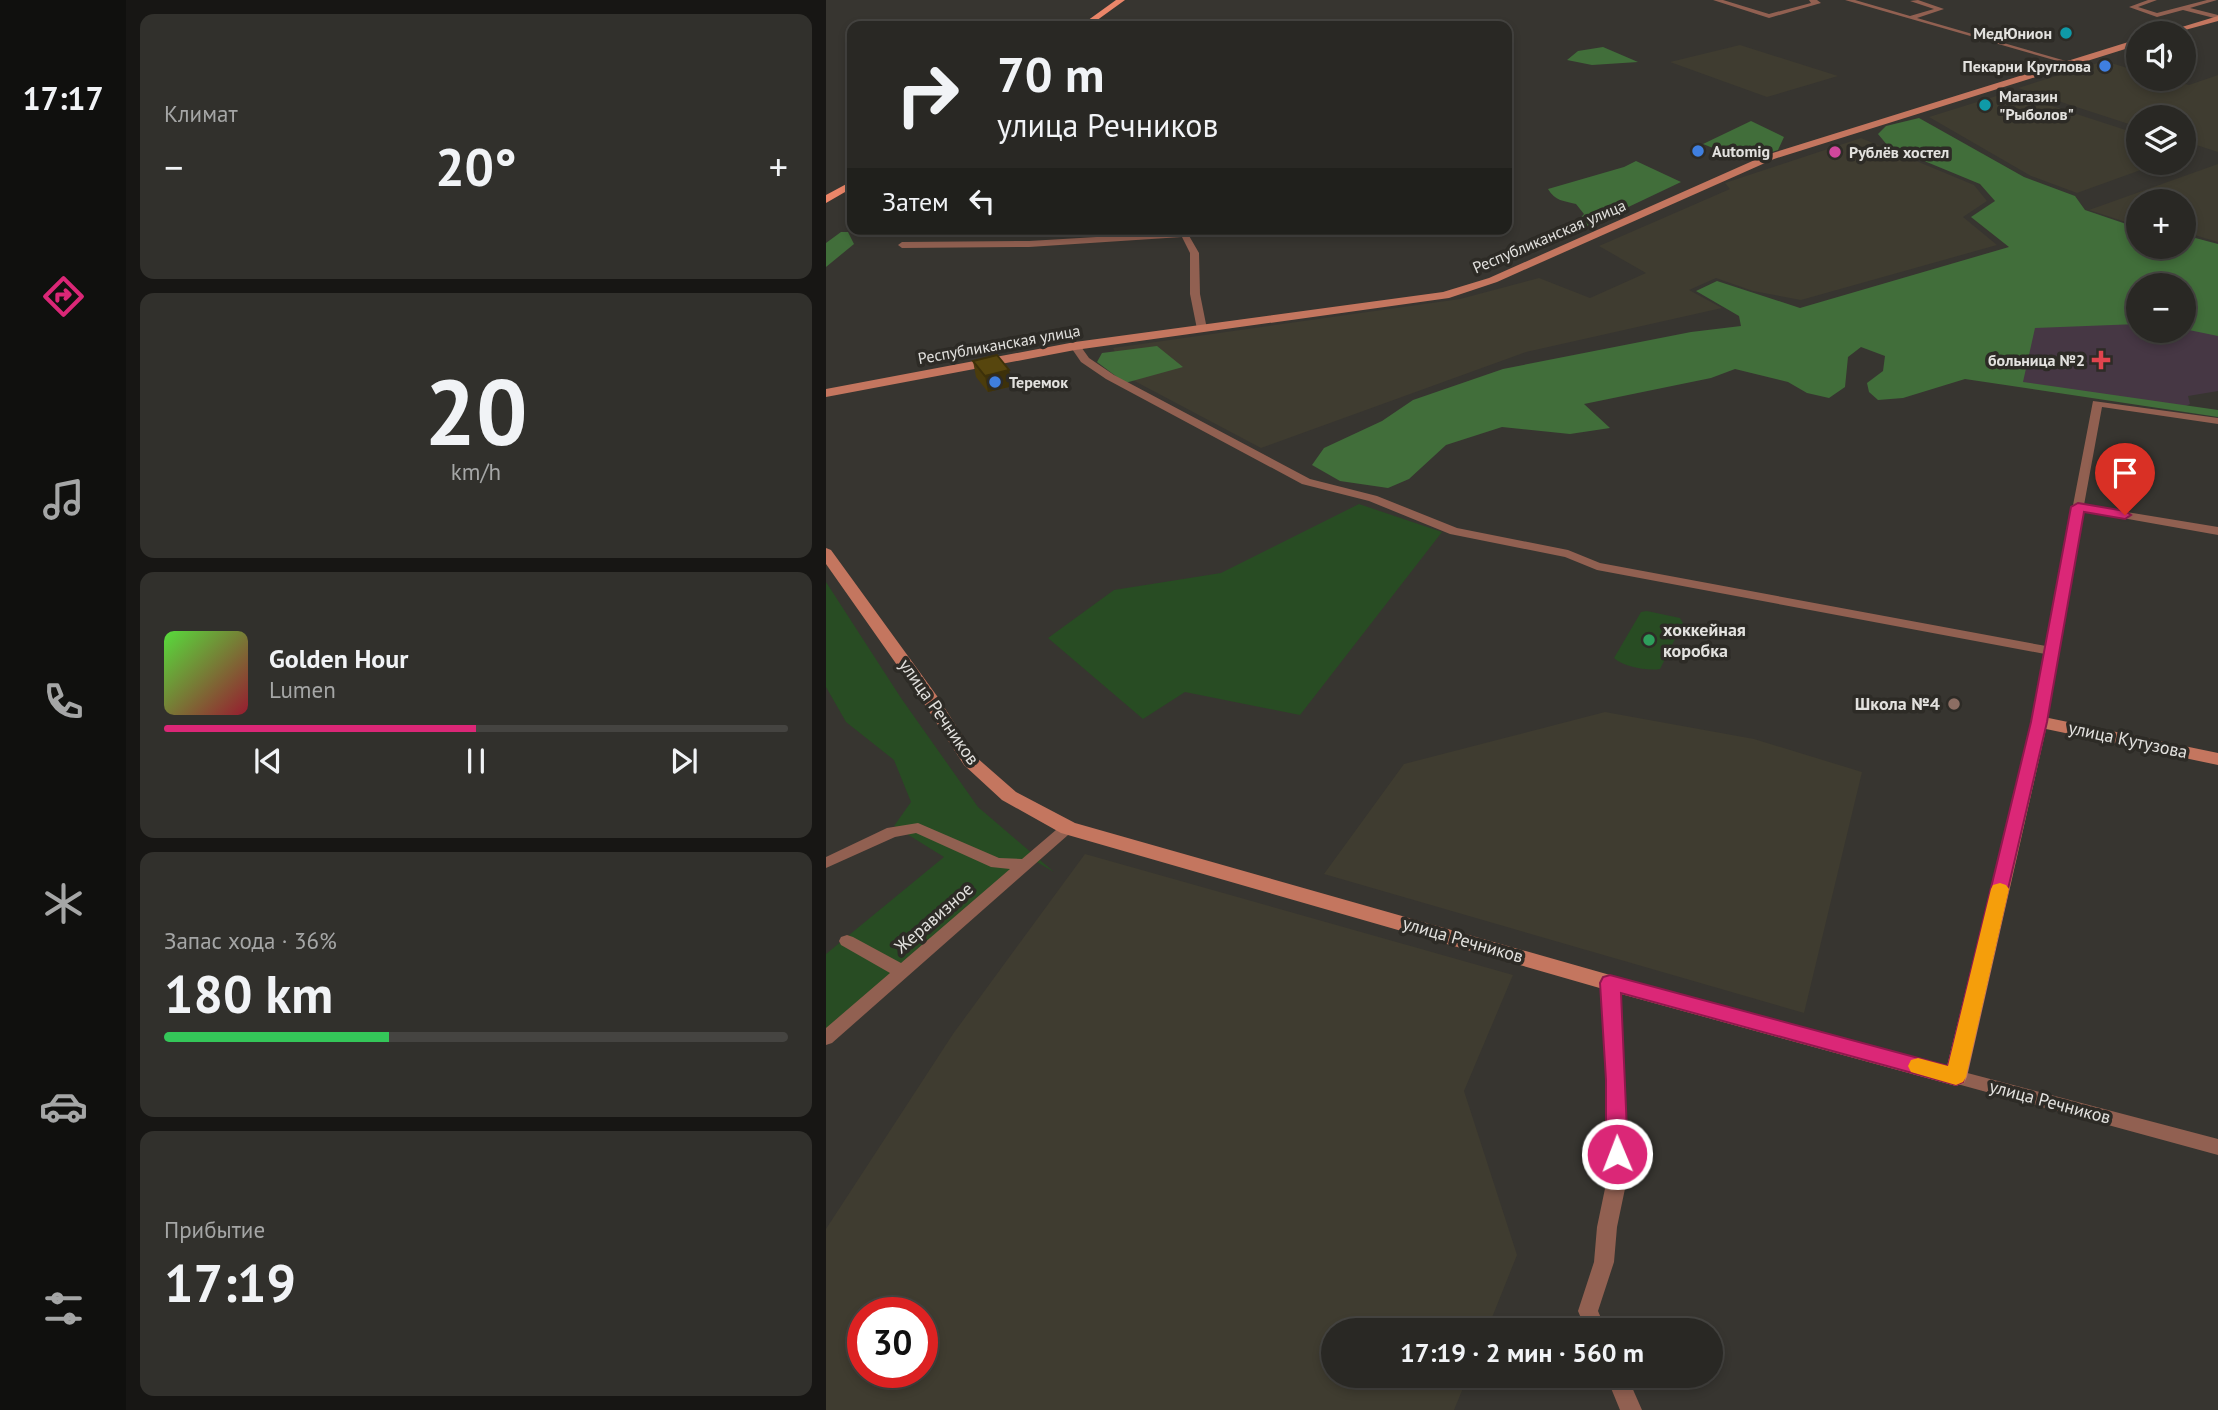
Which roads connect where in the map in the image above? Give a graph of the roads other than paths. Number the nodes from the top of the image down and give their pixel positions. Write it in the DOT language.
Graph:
graph roads {
  1 [pos="1121,0"];
  2 [pos="1716,0"];
  3 [pos="1814,0"];
  4 [pos="1848,0"];
  5 [pos="1916,0"];
  6 [pos="2154,0"];
  7 [pos="2214,0"];
  8 [pos="2185,9"];
  9 [pos="1910,17"];
  10 [pos="2218,18"];
  11 [pos="1091,21"];
  12 [pos="2196,24"];
  13 [pos="2126,46"];
  14 [pos="2070,63"];
  15 [pos="847,187"];
  16 [pos="826,200"];
  17 [pos="1146,235"];
  18 [pos="1187,235"];
  19 [pos="902,245"];
  20 [pos="1202,329"];
  21 [pos="1075,346"];
  22 [pos="826,393"];
  23 [pos="2218,421"];
  24 [pos="2078,507"];
  25 [pos="2218,531"];
  26 [pos="826,554"];
  27 [pos="2051,651"];
  28 [pos="2039,722"];
  29 [pos="2218,759"];
  30 [pos="1068,828"];
  31 [pos="826,863"];
  32 [pos="1025,865"];
  33 [pos="847,941"];
  34 [pos="902,972"];
  35 [pos="1610,983"];
  36 [pos="826,1038"];
  37 [pos="1956,1077"];
  38 [pos="2218,1147"];
  39 [pos="1591,1318"];
  40 [pos="1621,1388"];
  41 [pos="1631,1410"];
  1 -- 11 [label="main road"];
  2 -- 3 [label="street"];
  4 -- 9 [label="street"];
  5 -- 9 [label="street"];
  6 -- 8 [label="street"];
  7 -- 8 [label="street"];
  8 -- 10 [label="street"];
  9 -- 14 [label="street"];
  10 -- 12 [label="street"];
  13 -- 14 [label="street, Республиканская улица"];
  14 -- 20 [label="street, Республиканская улица"];
  15 -- 16 [label="main road"];
  17 -- 19 [label="street"];
  18 -- 20 [label="street"];
  20 -- 21 [label="street, Республиканская улица"];
  21 -- 22 [label="street, Республиканская улица"];
  21 -- 27 [label="street"];
  23 -- 24 [label="street"];
  24 -- 25 [label="street"];
  24 -- 27 [label="street"];
  26 -- 30 [label="street, улица Речников"];
  27 -- 28 [label="street"];
  28 -- 29 [label="street, улица Кутузова"];
  28 -- 37 [label="street"];
  30 -- 32 [label="street, Жеравизное"];
  30 -- 35 [label="street, улица Речников"];
  31 -- 32 [label="street"];
  32 -- 34 [label="street, Жеравизное"];
  33 -- 34 [label="street"];
  34 -- 36 [label="street, Жеравизное"];
  35 -- 37 [label="street, улица Речников"];
  35 -- 39 [label="street"];
  37 -- 38 [label="street, улица Речников"];
  40 -- 41 [label="street"];
}
